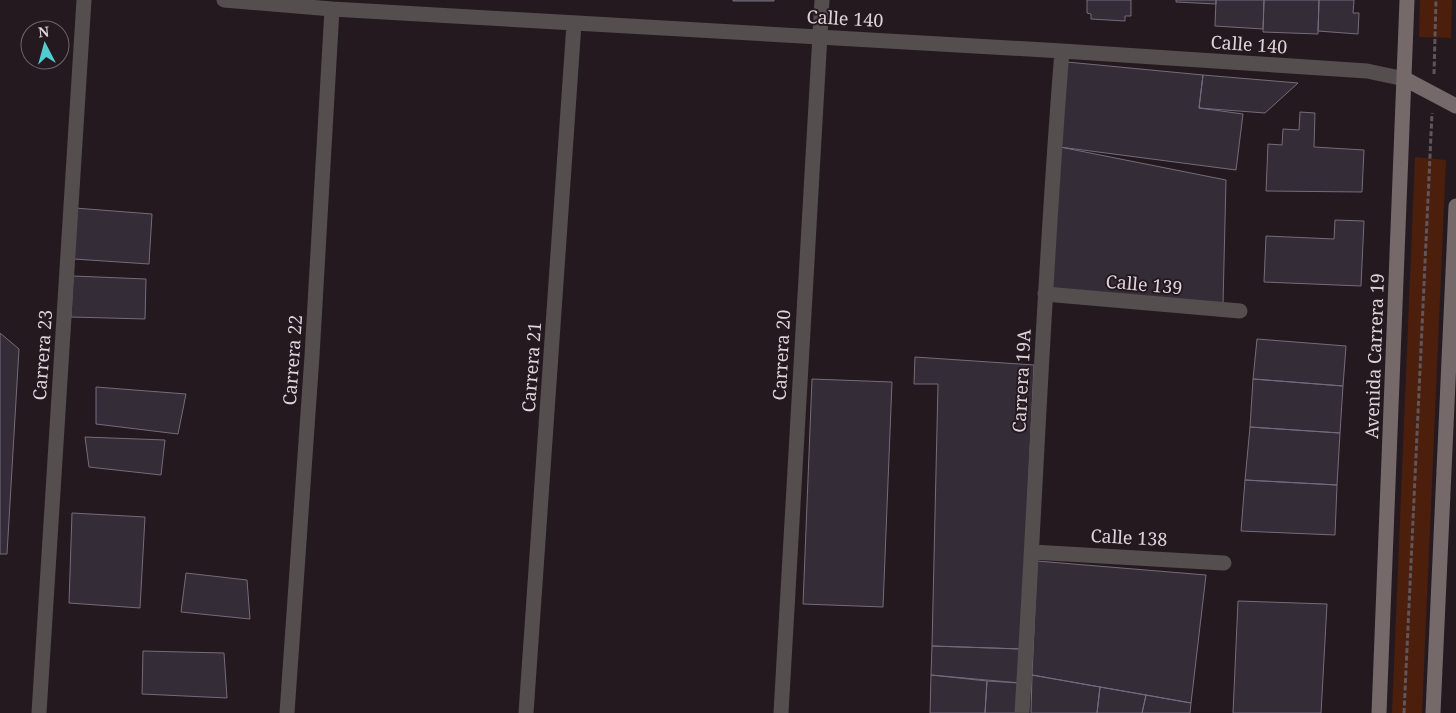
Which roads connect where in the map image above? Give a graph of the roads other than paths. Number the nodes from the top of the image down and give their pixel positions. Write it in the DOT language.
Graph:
graph roads {
  1 [pos="84,0"];
  2 [pos="224,0"];
  3 [pos="822,0"];
  4 [pos="1407,0"];
  5 [pos="332,9"];
  6 [pos="574,24"];
  7 [pos="820,37"];
  8 [pos="1062,51"];
  9 [pos="1405,79"];
  10 [pos="1456,106"];
  11 [pos="1456,206"];
  12 [pos="1045,294"];
  13 [pos="1240,311"];
  14 [pos="1032,552"];
  15 [pos="1224,563"];
  16 [pos="39,713"];
  17 [pos="287,713"];
  18 [pos="526,713"];
  19 [pos="781,713"];
  20 [pos="1022,713"];
  21 [pos="1379,713"];
  22 [pos="1433,713"];
  1 -- 16 [label="street, Carrera 23"];
  2 -- 5 [label="street, Calle 140"];
  3 -- 7 [label="street, Carrera 20"];
  4 -- 9 [label="main road, Avenida Carrera 19"];
  5 -- 6 [label="street, Calle 140"];
  5 -- 17 [label="street, Carrera 22"];
  6 -- 7 [label="street, Calle 140"];
  6 -- 18 [label="street, Carrera 21"];
  7 -- 8 [label="street, Calle 140"];
  7 -- 19 [label="street, Carrera 20"];
  8 -- 9 [label="street, Calle 140"];
  8 -- 12 [label="street, Carrera 19A"];
  9 -- 10 [label="main road, Calle 140"];
  9 -- 21 [label="main road, Avenida Carrera 19"];
  11 -- 22 [label="main road"];
  12 -- 13 [label="street, Calle 139"];
  12 -- 14 [label="street, Carrera 19A"];
  14 -- 15 [label="street, Calle 138"];
  14 -- 20 [label="street, Carrera 19A"];
}
